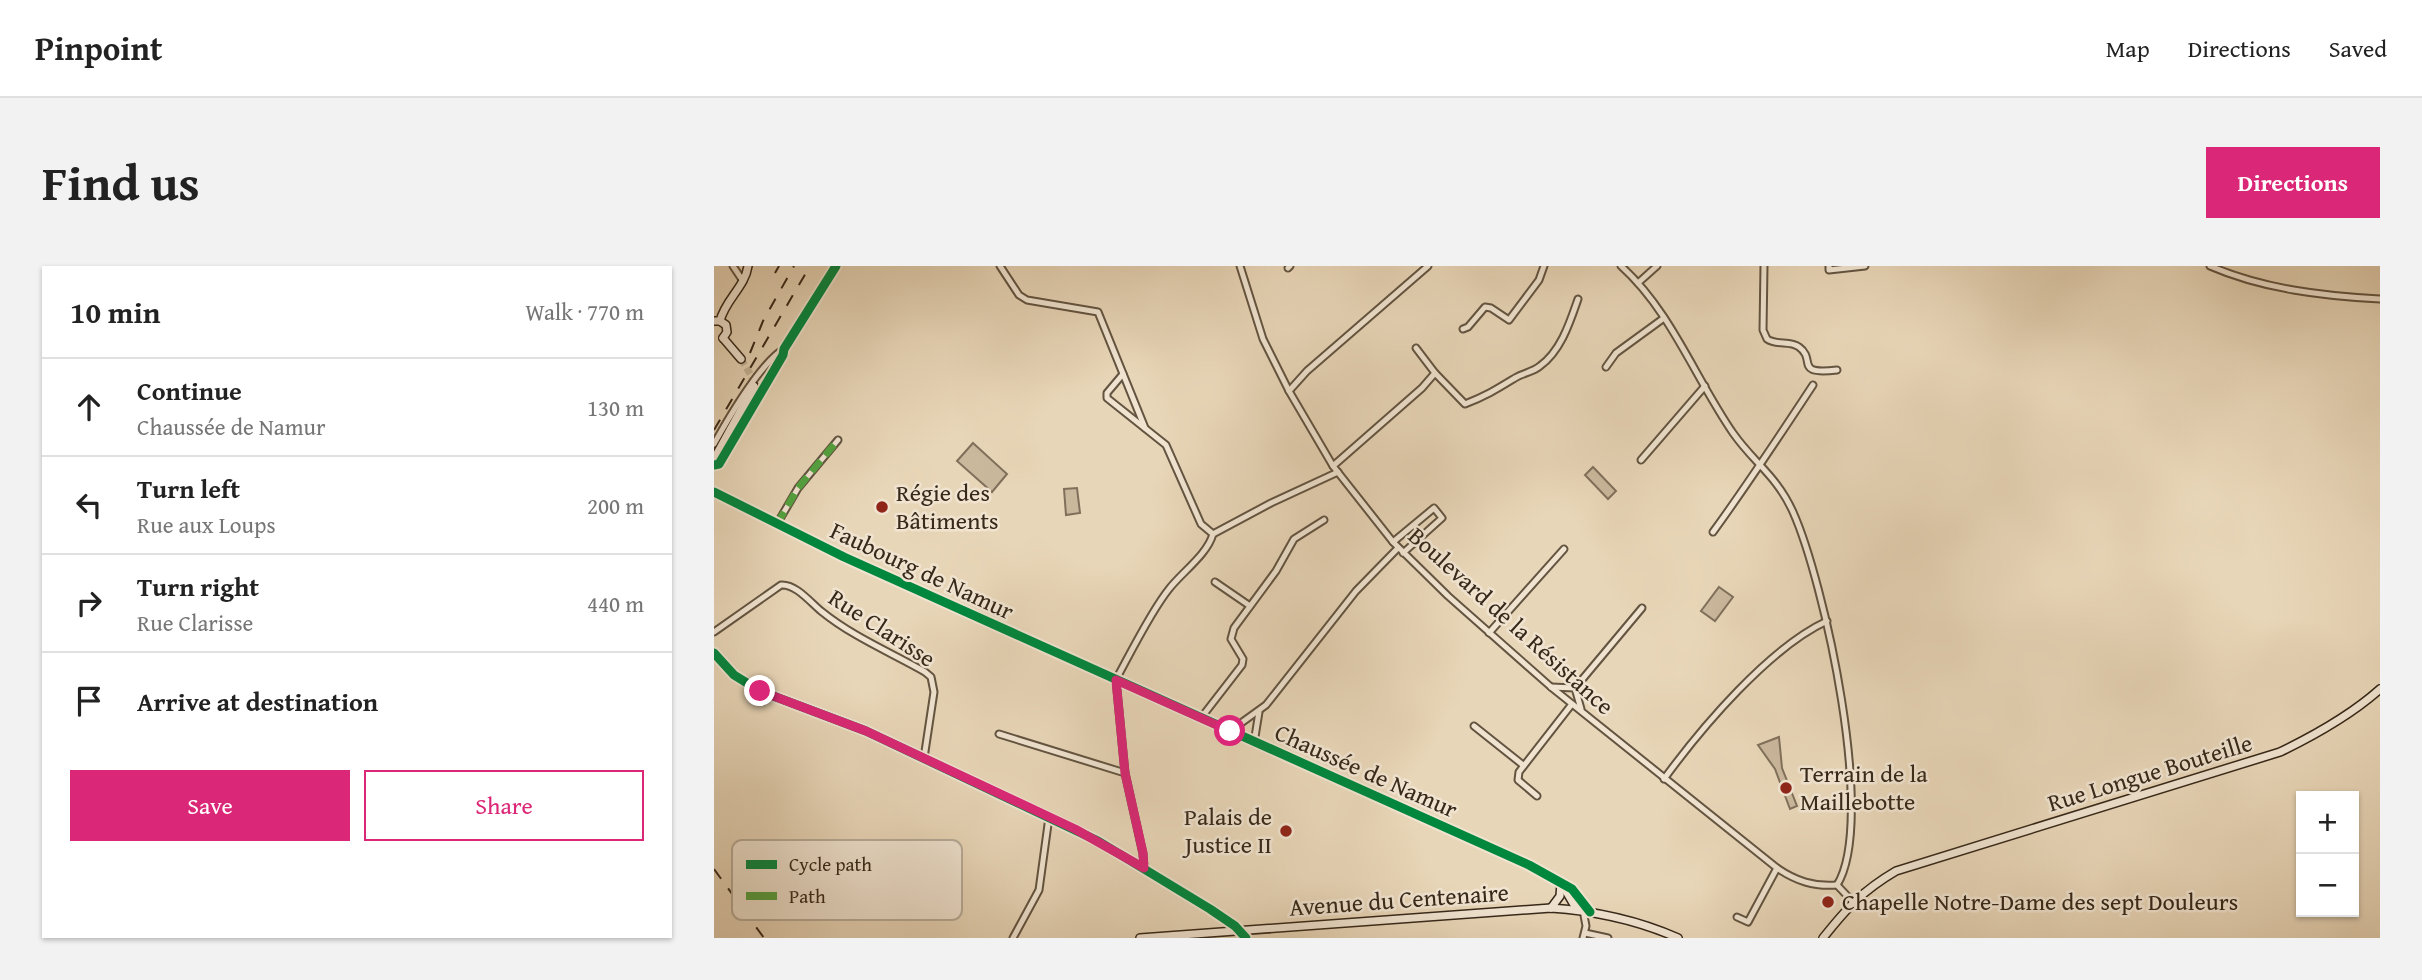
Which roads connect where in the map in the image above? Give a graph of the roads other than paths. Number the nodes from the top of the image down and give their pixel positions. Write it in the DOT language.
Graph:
graph roads {
  1 [pos="733,266"];
  2 [pos="748,266"];
  3 [pos="836,266"];
  4 [pos="1000,266"];
  5 [pos="1240,266"];
  6 [pos="1428,266"];
  7 [pos="1544,266"];
  8 [pos="1621,266"];
  9 [pos="1657,266"];
  10 [pos="1764,266"];
  11 [pos="1829,266"];
  12 [pos="1865,266"];
  13 [pos="2210,266"];
  14 [pos="743,281"];
  15 [pos="1638,283"];
  16 [pos="1578,299"];
  17 [pos="2380,299"];
  18 [pos="1664,318"];
  19 [pos="717,321"];
  20 [pos="1463,329"];
  21 [pos="723,338"];
  22 [pos="714,339"];
  23 [pos="1416,348"];
  24 [pos="783,349"];
  25 [pos="741,359"];
  26 [pos="1606,367"];
  27 [pos="1837,370"];
  28 [pos="761,373"];
  29 [pos="1435,373"];
  30 [pos="1123,374"];
  31 [pos="770,376"];
  32 [pos="754,386"];
  33 [pos="1705,386"];
  34 [pos="1813,386"];
  35 [pos="1289,391"];
  36 [pos="1145,428"];
  37 [pos="838,440"];
  38 [pos="714,444"];
  39 [pos="714,459"];
  40 [pos="1641,460"];
  41 [pos="714,465"];
  42 [pos="1762,466"];
  43 [pos="1335,469"];
  44 [pos="714,492"];
  45 [pos="1324,520"];
  46 [pos="777,524"];
  47 [pos="1713,532"];
  48 [pos="1213,534"];
  49 [pos="1393,542"];
  50 [pos="1398,548"];
  51 [pos="1564,549"];
  52 [pos="1403,553"];
  53 [pos="1214,582"];
  54 [pos="1250,606"];
  55 [pos="1642,608"];
  56 [pos="1827,621"];
  57 [pos="714,632"];
  58 [pos="1489,633"];
  59 [pos="714,653"];
  60 [pos="1116,680"];
  61 [pos="1551,687"];
  62 [pos="1574,688"];
  63 [pos="2380,689"];
  64 [pos="1572,704"];
  65 [pos="1581,711"];
  66 [pos="1259,712"];
  67 [pos="1201,718"];
  68 [pos="1474,726"];
  69 [pos="1230,731"];
  70 [pos="999,734"];
  71 [pos="1254,743"];
  72 [pos="924,758"];
  73 [pos="1523,765"];
  74 [pos="1125,773"];
  75 [pos="1664,779"];
  76 [pos="1537,796"];
  77 [pos="1049,817"];
  78 [pos="1144,868"];
  79 [pos="1777,868"];
  80 [pos="1560,882"];
  81 [pos="1837,885"];
  82 [pos="1852,901"];
  83 [pos="1551,908"];
  84 [pos="1583,911"];
  85 [pos="1737,918"];
  86 [pos="1239,931"];
  87 [pos="1584,935"];
  88 [pos="1013,938"];
  89 [pos="1140,938"];
  90 [pos="1246,938"];
  91 [pos="1608,938"];
  92 [pos="1678,938"];
  93 [pos="1823,938"];
  1 -- 14 [label="street"];
  2 -- 14 [label="street"];
  3 -- 24 [label="street"];
  4 -- 30 [label="street"];
  5 -- 35 [label="street, Boulevard de la Résistance"];
  6 -- 35 [label="street"];
  7 -- 20 [label="street"];
  8 -- 15 [label="street"];
  9 -- 15 [label="street"];
  10 -- 27 [label="street"];
  11 -- 12 [label="street"];
  13 -- 17 [label="street"];
  14 -- 19 [label="street"];
  15 -- 18 [label="street"];
  16 -- 29 [label="street"];
  18 -- 26 [label="street"];
  18 -- 33 [label="street"];
  19 -- 21 [label="street"];
  21 -- 22 [label="street"];
  21 -- 25 [label="street"];
  23 -- 29 [label="street"];
  24 -- 28 [label="street"];
  24 -- 31 [label="street"];
  28 -- 31 [label="street"];
  28 -- 38 [label="street"];
  29 -- 43 [label="street"];
  30 -- 36 [label="street"];
  30 -- 36 [label="street"];
  31 -- 41 [label="street"];
  32 -- 39 [label="street"];
  33 -- 40 [label="street"];
  33 -- 42 [label="street"];
  34 -- 42 [label="street"];
  35 -- 43 [label="street, Boulevard de la Résistance"];
  36 -- 48 [label="street"];
  37 -- 46 [label="street"];
  42 -- 47 [label="street"];
  42 -- 56 [label="street"];
  43 -- 48 [label="street"];
  43 -- 49 [label="street, Boulevard de la Résistance"];
  44 -- 46 [label="street, Faubourg de Namur"];
  45 -- 54 [label="street"];
  46 -- 60 [label="street, Faubourg de Namur"];
  48 -- 60 [label="street"];
  49 -- 50 [label="street, Boulevard de la Résistance"];
  49 -- 52 [label="street"];
  50 -- 52 [label="street, Boulevard de la Résistance"];
  50 -- 66 [label="street"];
  51 -- 58 [label="street"];
  52 -- 58 [label="street, Boulevard de la Résistance"];
  53 -- 54 [label="street"];
  54 -- 67 [label="street"];
  55 -- 62 [label="street"];
  56 -- 75 [label="street"];
  56 -- 81 [label="street"];
  57 -- 72 [label="street, Rue Clarisse"];
  58 -- 61 [label="street, Boulevard de la Résistance"];
  59 -- 72 [label="street"];
  60 -- 67 [label="street, Chaussée de Namur"];
  60 -- 74 [label="street"];
  61 -- 62 [label="street"];
  61 -- 64 [label="street, Boulevard de la Résistance"];
  62 -- 65 [label="street"];
  63 -- 82 [label="street, Rue Longue Bouteille"];
  64 -- 65 [label="street, Boulevard de la Résistance"];
  64 -- 73 [label="street"];
  65 -- 75 [label="street, Boulevard de la Résistance"];
  66 -- 69 [label="street"];
  66 -- 71 [label="street"];
  67 -- 69 [label="street, Chaussée de Namur"];
  68 -- 73 [label="street"];
  69 -- 71 [label="street, Chaussée de Namur"];
  70 -- 74 [label="street"];
  71 -- 80 [label="street, Chaussée de Namur"];
  72 -- 77 [label="street"];
  73 -- 76 [label="street"];
  74 -- 78 [label="street"];
  75 -- 79 [label="street, Boulevard de la Résistance"];
  77 -- 78 [label="street"];
  77 -- 88 [label="street"];
  78 -- 86 [label="street"];
  79 -- 81 [label="street, Boulevard de la Résistance"];
  79 -- 85 [label="street"];
  80 -- 83 [label="street"];
  80 -- 84 [label="street"];
  80 -- 84 [label="street, Chaussée de Namur"];
  81 -- 82 [label="street"];
  82 -- 93 [label="street"];
  83 -- 84 [label="street, Avenue du Centenaire"];
  83 -- 86 [label="street, Avenue du Centenaire"];
  84 -- 87 [label="street"];
  84 -- 92 [label="street, Avenue du Centenaire"];
  86 -- 89 [label="street, Avenue du Centenaire"];
  86 -- 90 [label="street"];
  87 -- 91 [label="street"];
}
